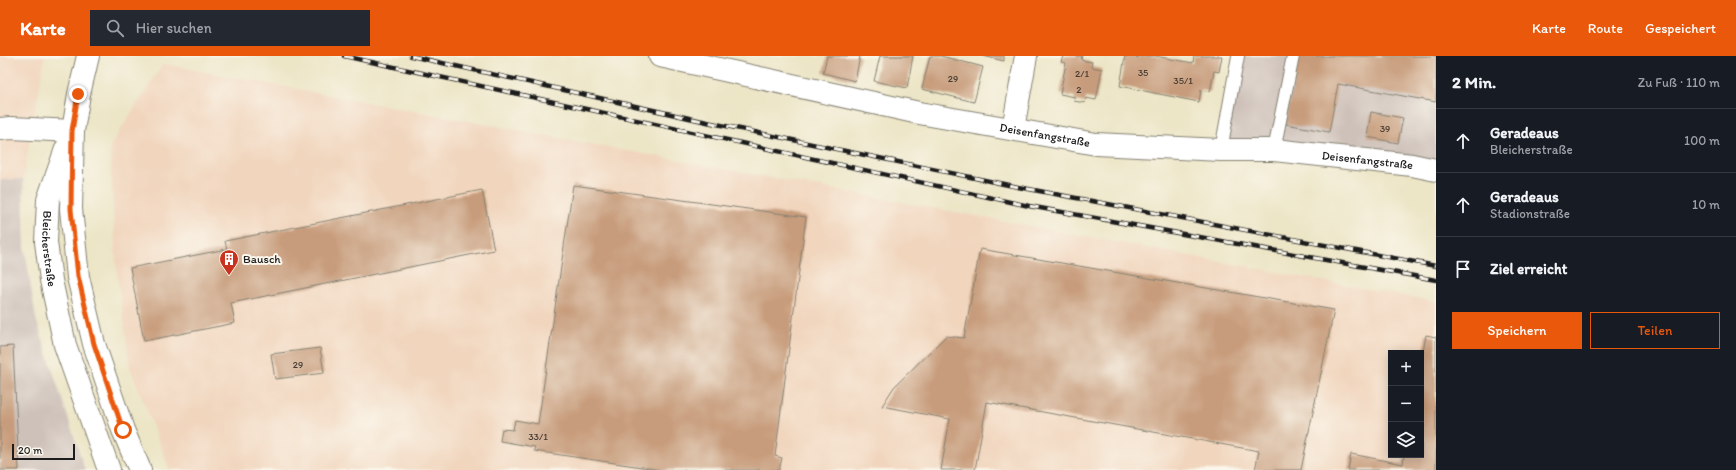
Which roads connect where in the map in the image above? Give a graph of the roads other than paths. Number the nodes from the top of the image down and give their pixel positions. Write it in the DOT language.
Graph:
graph roads {
  1 [pos="88,56"];
  2 [pos="660,56"];
  3 [pos="1026,56"];
  4 [pos="1238,56"];
  5 [pos="1293,56"];
  6 [pos="736,64"];
  7 [pos="0,129"];
  8 [pos="1013,129"];
  9 [pos="72,131"];
  10 [pos="1221,150"];
  11 [pos="1274,150"];
  12 [pos="1436,170"];
  13 [pos="109,470"];
  14 [pos="140,470"];
  1 -- 9 [label="street"];
  2 -- 6 [label="street, Deisenfangstraße"];
  3 -- 8 [label="street"];
  4 -- 10 [label="lane"];
  5 -- 11 [label="lane"];
  6 -- 8 [label="street, Deisenfangstraße"];
  7 -- 9 [label="street"];
  8 -- 10 [label="street, Deisenfangstraße"];
  9 -- 13 [label="street, Bleicherstraße"];
  9 -- 14 [label="street, Bleicherstraße"];
  10 -- 11 [label="street, Deisenfangstraße"];
  11 -- 12 [label="street, Deisenfangstraße"];
}
